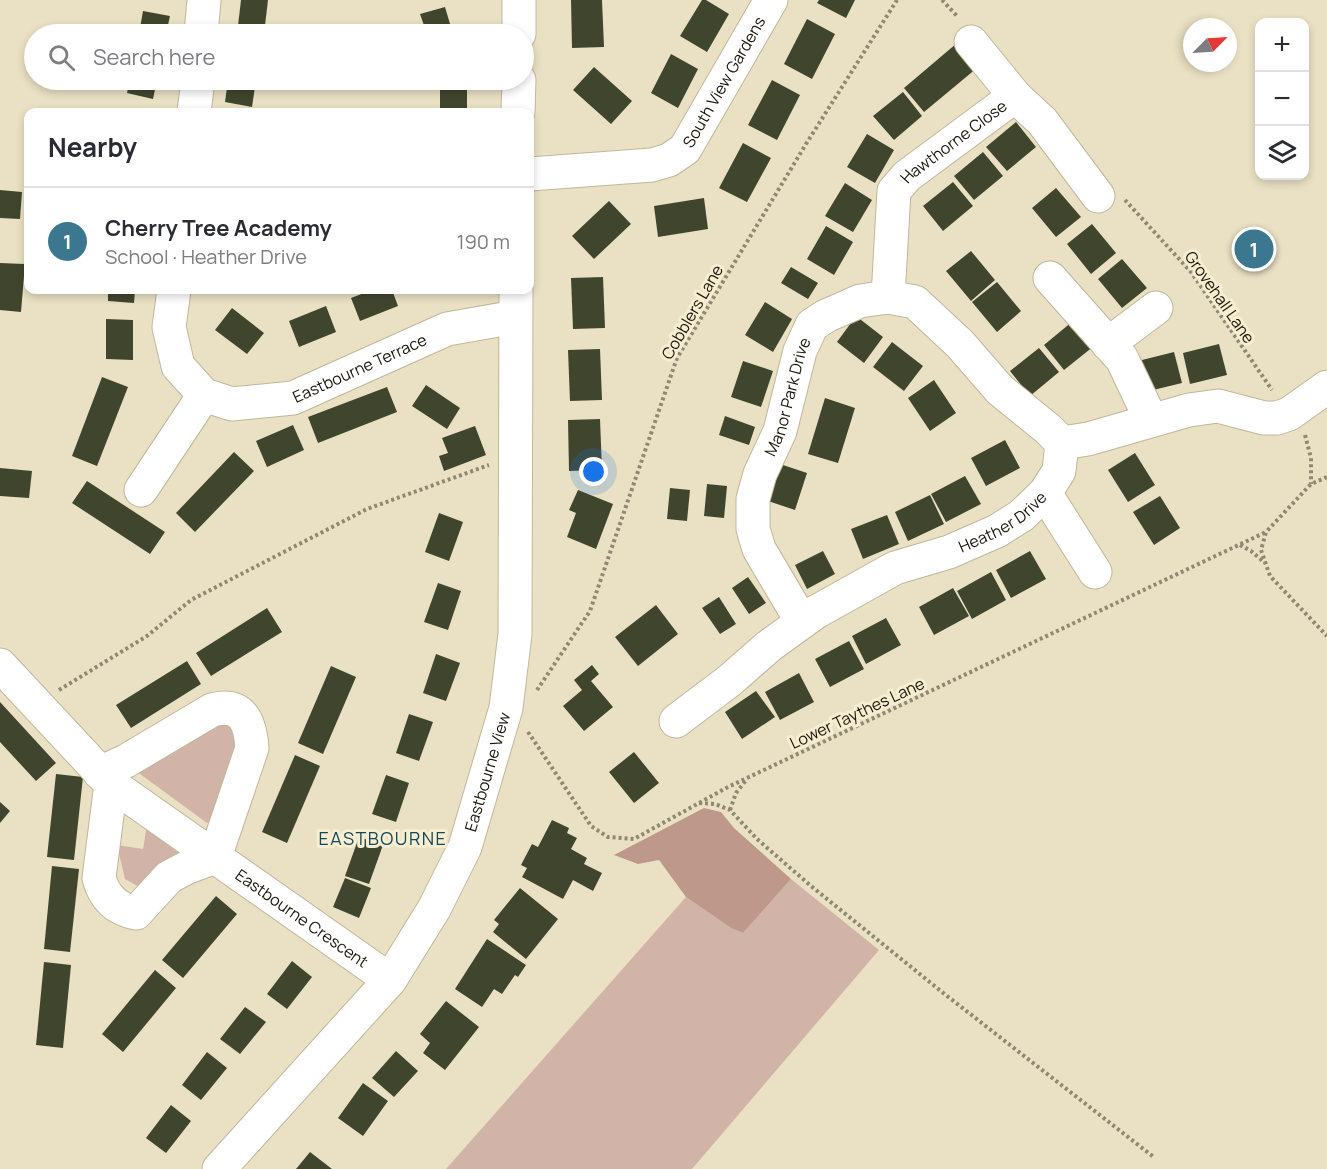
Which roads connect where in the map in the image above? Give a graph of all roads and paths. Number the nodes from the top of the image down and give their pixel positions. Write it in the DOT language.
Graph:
graph roads {
  1 [pos="204,0"];
  2 [pos="502,0"];
  3 [pos="771,0"];
  4 [pos="897,0"];
  5 [pos="942,0"];
  6 [pos="519,21"];
  7 [pos="202,24"];
  8 [pos="965,30"];
  9 [pos="1006,84"];
  10 [pos="197,90"];
  11 [pos="519,90"];
  12 [pos="194,108"];
  13 [pos="518,108"];
  14 [pos="534,174"];
  15 [pos="1108,195"];
  16 [pos="1050,278"];
  17 [pos="173,294"];
  18 [pos="888,297"];
  19 [pos="515,303"];
  20 [pos="1156,308"];
  21 [pos="1108,344"];
  22 [pos="1327,387"];
  23 [pos="204,395"];
  24 [pos="1289,414"];
  25 [pos="1151,420"];
  26 [pos="1062,443"];
  27 [pos="515,454"];
  28 [pos="1327,477"];
  29 [pos="1311,484"];
  30 [pos="141,490"];
  31 [pos="1045,493"];
  32 [pos="1266,532"];
  33 [pos="1239,544"];
  34 [pos="1266,563"];
  35 [pos="1095,572"];
  36 [pos="802,622"];
  37 [pos="1327,636"];
  38 [pos="0,665"];
  39 [pos="42,710"];
  40 [pos="512,714"];
  41 [pos="676,721"];
  42 [pos="105,778"];
  43 [pos="747,778"];
  44 [pos="698,803"];
  45 [pos="730,810"];
  46 [pos="214,857"];
  47 [pos="390,980"];
  48 [pos="1155,1158"];
  49 [pos="219,1169"];
  1 -- 7 [label="street"];
  2 -- 6 [label="street"];
  3 -- 14 [label="street, South View Gardens"];
  4 -- 40 [label="path, Cobblers Lane"];
  5 -- 8 [label="path"];
  8 -- 9 [label="street"];
  9 -- 15 [label="street, Hawthorne Close"];
  9 -- 18 [label="street, Hawthorne Close"];
  10 -- 12 [label="street"];
  11 -- 13 [label="street"];
  15 -- 24 [label="path, Grovehall Lane"];
  16 -- 21 [label="street"];
  17 -- 23 [label="street"];
  18 -- 26 [label="street, Manor Park Drive"];
  18 -- 36 [label="street, Manor Park Drive"];
  19 -- 23 [label="street, Eastbourne Terrace"];
  19 -- 27 [label="street, Eastbourne View"];
  20 -- 21 [label="street"];
  21 -- 25 [label="street"];
  22 -- 24 [label="street"];
  23 -- 30 [label="street"];
  24 -- 25 [label="street"];
  24 -- 29 [label="path, Grovehall Lane"];
  25 -- 26 [label="street"];
  26 -- 31 [label="street, Heather Drive"];
  27 -- 39 [label="path"];
  27 -- 40 [label="street, Eastbourne View"];
  28 -- 29 [label="path"];
  29 -- 32 [label="path"];
  31 -- 35 [label="street"];
  31 -- 36 [label="street, Heather Drive"];
  32 -- 33 [label="path, Lower Taythes Lane"];
  32 -- 34 [label="path"];
  33 -- 34 [label="path"];
  33 -- 43 [label="path, Lower Taythes Lane"];
  34 -- 37 [label="path"];
  36 -- 41 [label="street, Heather Drive"];
  38 -- 39 [label="street, Eastbourne Crescent"];
  39 -- 42 [label="street, Eastbourne Crescent"];
  40 -- 44 [label="path, Lower Taythes Lane"];
  40 -- 47 [label="street, Eastbourne View"];
  42 -- 46 [label="street, Eastbourne Crescent"];
  42 -- 46 [label="street"];
  42 -- 46 [label="street"];
  43 -- 44 [label="path, Lower Taythes Lane"];
  43 -- 45 [label="path"];
  44 -- 45 [label="path"];
  45 -- 48 [label="path"];
  46 -- 47 [label="street, Eastbourne Crescent"];
  47 -- 49 [label="street, Eastbourne View"];
}
